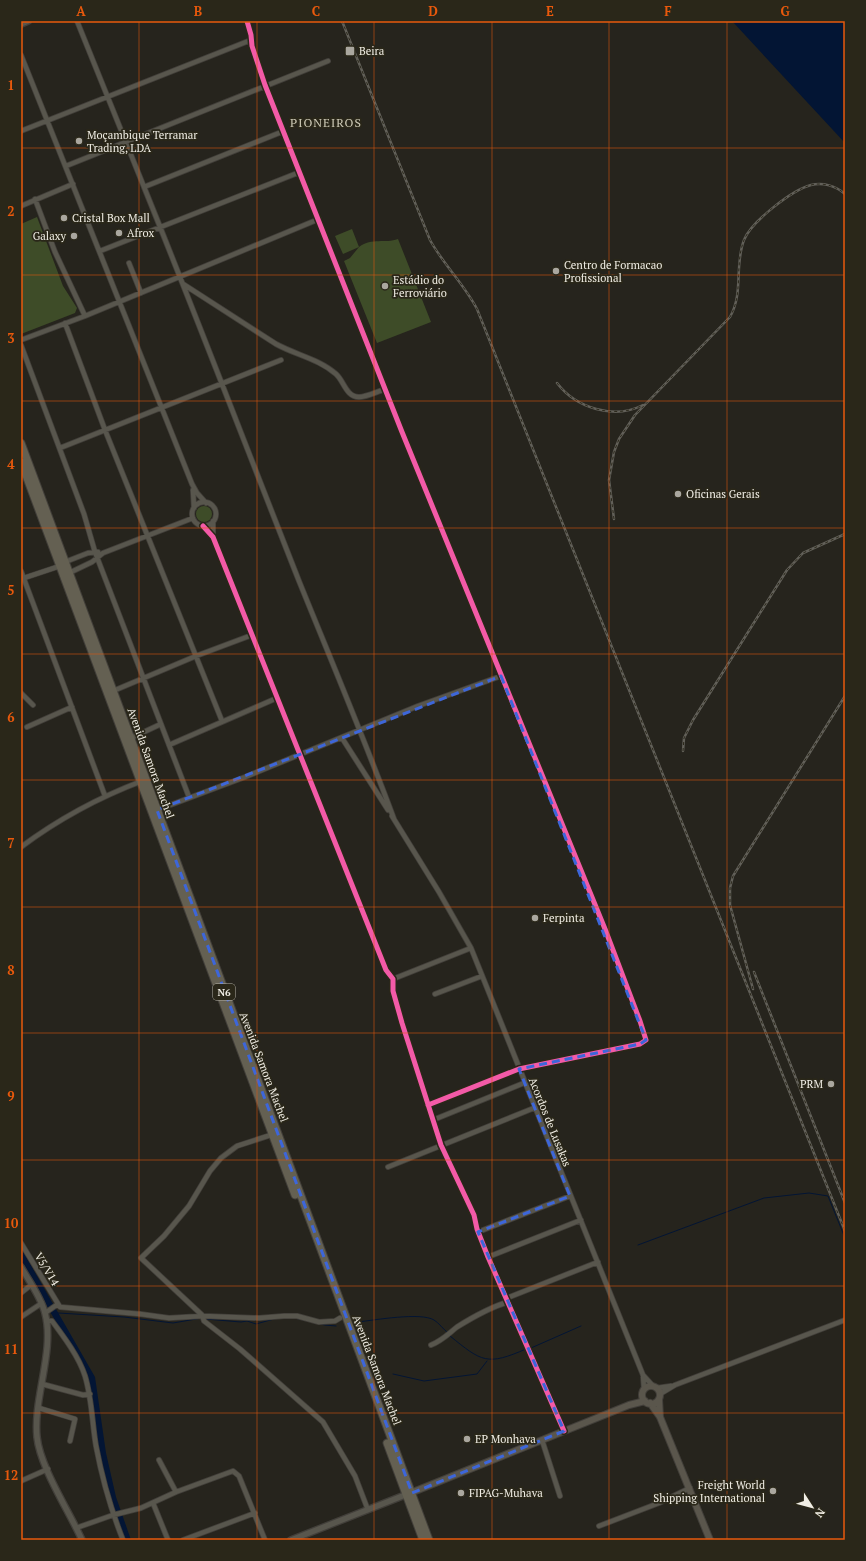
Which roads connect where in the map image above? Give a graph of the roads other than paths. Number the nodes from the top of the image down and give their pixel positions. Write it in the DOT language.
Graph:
graph roads {
  1 [pos="28,21"];
  2 [pos="77,21"];
  3 [pos="247,21"];
  4 [pos="21,24"];
  5 [pos="252,40"];
  6 [pos="21,55"];
  7 [pos="328,61"];
  8 [pos="265,85"];
  9 [pos="108,97"];
  10 [pos="48,121"];
  11 [pos="284,131"];
  12 [pos="21,132"];
  13 [pos="126,142"];
  14 [pos="66,166"];
  15 [pos="300,172"];
  16 [pos="73,184"];
  17 [pos="144,187"];
  18 [pos="36,199"];
  19 [pos="21,206"];
  20 [pos="319,219"];
  21 [pos="160,227"];
  22 [pos="100,251"];
  23 [pos="129,263"];
  24 [pos="180,277"];
  25 [pos="183,284"];
  26 [pos="141,293"];
  27 [pos="120,302"];
  28 [pos="85,316"];
  29 [pos="65,323"];
  30 [pos="21,340"];
  31 [pos="21,345"];
  32 [pos="281,360"];
  33 [pos="222,382"];
  34 [pos="386,389"];
  35 [pos="162,406"];
  36 [pos="105,430"];
  37 [pos="21,443"];
  38 [pos="60,448"];
  39 [pos="21,462"];
  40 [pos="192,484"];
  41 [pos="206,503"];
  42 [pos="194,508"];
  43 [pos="193,518"];
  44 [pos="214,521"];
  45 [pos="203,526"];
  46 [pos="147,535"];
  47 [pos="213,536"];
  48 [pos="56,546"];
  49 [pos="95,552"];
  50 [pos="103,553"];
  51 [pos="98,558"];
  52 [pos="63,564"];
  53 [pos="21,571"];
  54 [pos="69,573"];
  55 [pos="22,579"];
  56 [pos="252,636"];
  57 [pos="196,656"];
  58 [pos="501,676"];
  59 [pos="144,678"];
  60 [pos="113,690"];
  61 [pos="21,693"];
  62 [pos="277,698"];
  63 [pos="33,705"];
  64 [pos="72,707"];
  65 [pos="222,721"];
  66 [pos="161,724"];
  67 [pos="27,727"];
  68 [pos="361,730"];
  69 [pos="130,738"];
  70 [pos="342,738"];
  71 [pos="169,745"];
  72 [pos="300,755"];
  73 [pos="143,780"];
  74 [pos="105,796"];
  75 [pos="189,798"];
  76 [pos="157,810"];
  77 [pos="394,818"];
  78 [pos="21,847"];
  79 [pos="471,948"];
  80 [pos="482,976"];
  81 [pos="393,979"];
  82 [pos="435,994"];
  83 [pos="519,1070"];
  84 [pos="524,1083"];
  85 [pos="428,1105"];
  86 [pos="534,1108"];
  87 [pos="433,1120"];
  88 [pos="275,1134"];
  89 [pos="441,1145"];
  90 [pos="388,1167"];
  91 [pos="570,1196"];
  92 [pos="580,1220"];
  93 [pos="478,1232"];
  94 [pos="21,1243"];
  95 [pos="488,1256"];
  96 [pos="598,1262"];
  97 [pos="21,1267"];
  98 [pos="31,1285"];
  99 [pos="21,1293"];
  100 [pos="508,1300"];
  101 [pos="42,1304"];
  102 [pos="58,1304"];
  103 [pos="45,1312"];
  104 [pos="21,1317"];
  105 [pos="203,1318"];
  106 [pos="340,1318"];
  107 [pos="845,1320"];
  108 [pos="46,1321"];
  109 [pos="431,1345"];
  110 [pos="643,1375"];
  111 [pos="42,1384"];
  112 [pos="675,1385"];
  113 [pos="655,1387"];
  114 [pos="643,1390"];
  115 [pos="90,1394"];
  116 [pos="659,1396"];
  117 [pos="647,1402"];
  118 [pos="629,1405"];
  119 [pos="39,1408"];
  120 [pos="660,1417"];
  121 [pos="564,1431"];
  122 [pos="542,1440"];
  123 [pos="70,1441"];
  124 [pos="159,1460"];
  125 [pos="48,1469"];
  126 [pos="21,1482"];
  127 [pos="690,1488"];
  128 [pos="176,1492"];
  129 [pos="408,1494"];
  130 [pos="560,1496"];
  131 [pos="153,1503"];
  132 [pos="368,1510"];
  133 [pos="255,1513"];
  134 [pos="113,1515"];
  135 [pos="599,1526"];
  136 [pos="76,1528"];
  137 [pos="82,1540"];
  138 [pos="123,1540"];
  139 [pos="168,1540"];
  140 [pos="183,1540"];
  141 [pos="265,1540"];
  142 [pos="291,1540"];
  143 [pos="423,1540"];
  144 [pos="429,1540"];
  145 [pos="710,1540"];
  1 -- 4 [label="street"];
  2 -- 9 [label="street"];
  3 -- 5 [label="street"];
  5 -- 8 [label="street"];
  5 -- 9 [label="street"];
  6 -- 10 [label="street"];
  7 -- 8 [label="street"];
  8 -- 11 [label="street"];
  8 -- 13 [label="street"];
  9 -- 10 [label="street"];
  9 -- 13 [label="street"];
  10 -- 12 [label="street"];
  10 -- 14 [label="street"];
  11 -- 15 [label="street"];
  11 -- 17 [label="street"];
  13 -- 14 [label="street"];
  13 -- 17 [label="street"];
  14 -- 16 [label="street"];
  15 -- 20 [label="street"];
  15 -- 21 [label="street"];
  16 -- 18 [label="street"];
  16 -- 22 [label="street"];
  17 -- 21 [label="street"];
  18 -- 19 [label="street"];
  18 -- 28 [label="street"];
  20 -- 24 [label="street"];
  20 -- 34 [label="street"];
  21 -- 22 [label="street"];
  21 -- 24 [label="street"];
  22 -- 27 [label="street"];
  23 -- 26 [label="street"];
  24 -- 25 [label="street"];
  24 -- 26 [label="street"];
  25 -- 33 [label="street"];
  25 -- 34 [label="street"];
  26 -- 27 [label="street"];
  27 -- 28 [label="street"];
  27 -- 35 [label="street"];
  28 -- 29 [label="street"];
  29 -- 30 [label="street"];
  29 -- 36 [label="street"];
  31 -- 38 [label="street"];
  32 -- 33 [label="street"];
  33 -- 35 [label="street"];
  33 -- 68 [label="street"];
  34 -- 58 [label="street"];
  35 -- 36 [label="street"];
  35 -- 40 [label="street"];
  36 -- 38 [label="street"];
  36 -- 46 [label="street"];
  37 -- 48 [label="highway, Avenida Samora Machel / N6"];
  38 -- 49 [label="street"];
  39 -- 48 [label="highway, Avenida Samora Machel / N6"];
  40 -- 41 [label="street"];
  40 -- 42 [label="street"];
  41 -- 42 [label="street"];
  41 -- 44 [label="street"];
  42 -- 43 [label="street"];
  43 -- 45 [label="street"];
  43 -- 46 [label="street"];
  44 -- 45 [label="street"];
  44 -- 47 [label="street"];
  45 -- 47 [label="street"];
  46 -- 50 [label="street"];
  46 -- 57 [label="street"];
  47 -- 56 [label="street"];
  48 -- 52 [label="highway, Avenida Samora Machel / N6"];
  49 -- 50 [label="street"];
  49 -- 51 [label="street"];
  49 -- 52 [label="street"];
  50 -- 51 [label="street"];
  51 -- 54 [label="street"];
  51 -- 59 [label="street"];
  52 -- 54 [label="highway, Avenida Samora Machel / N6"];
  52 -- 55 [label="street"];
  52 -- 73 [label="highway, Avenida Samora Machel / N6"];
  53 -- 55 [label="street"];
  54 -- 60 [label="highway, Avenida Samora Machel / N6"];
  55 -- 64 [label="street"];
  56 -- 57 [label="street"];
  56 -- 62 [label="street"];
  57 -- 59 [label="street"];
  57 -- 65 [label="street"];
  58 -- 68 [label="street"];
  58 -- 83 [label="street"];
  59 -- 60 [label="street"];
  59 -- 66 [label="street"];
  60 -- 69 [label="highway, Avenida Samora Machel / N6"];
  61 -- 63 [label="street"];
  62 -- 65 [label="street"];
  62 -- 72 [label="street"];
  64 -- 67 [label="street"];
  64 -- 74 [label="street"];
  65 -- 71 [label="street"];
  66 -- 69 [label="street"];
  66 -- 71 [label="street"];
  68 -- 70 [label="street"];
  68 -- 77 [label="street"];
  69 -- 73 [label="highway, Avenida Samora Machel / N6"];
  70 -- 72 [label="street"];
  70 -- 77 [label="street"];
  71 -- 75 [label="street"];
  72 -- 75 [label="street"];
  72 -- 81 [label="street"];
  73 -- 74 [label="street"];
  73 -- 76 [label="highway, Avenida Samora Machel / N6"];
  73 -- 88 [label="highway, Avenida Samora Machel / N6"];
  74 -- 78 [label="street"];
  75 -- 76 [label="street"];
  76 -- 88 [label="highway, Avenida Samora Machel / N6"];
  77 -- 79 [label="street, Acordos de Lusakas"];
  79 -- 80 [label="street, Acordos de Lusakas"];
  79 -- 81 [label="street"];
  80 -- 82 [label="street"];
  80 -- 83 [label="street, Acordos de Lusakas"];
  81 -- 85 [label="street"];
  83 -- 84 [label="street, Acordos de Lusakas"];
  83 -- 85 [label="street"];
  84 -- 86 [label="street, Acordos de Lusakas"];
  84 -- 87 [label="street"];
  85 -- 87 [label="street"];
  86 -- 89 [label="street"];
  86 -- 91 [label="street, Acordos de Lusakas"];
  87 -- 89 [label="street"];
  88 -- 105 [label="street"];
  88 -- 106 [label="highway, Avenida Samora Machel / N6"];
  88 -- 129 [label="highway, Avenida Samora Machel / N6"];
  89 -- 90 [label="street"];
  89 -- 93 [label="street"];
  91 -- 92 [label="street, Acordos de Lusakas"];
  91 -- 93 [label="street"];
  92 -- 95 [label="street"];
  92 -- 96 [label="street, Acordos de Lusakas"];
  93 -- 95 [label="street"];
  94 -- 102 [label="street, V5/V14"];
  95 -- 100 [label="street"];
  96 -- 100 [label="street"];
  96 -- 110 [label="street, Acordos de Lusakas"];
  97 -- 98 [label="street"];
  98 -- 99 [label="street"];
  98 -- 101 [label="street"];
  100 -- 109 [label="street"];
  100 -- 121 [label="street"];
  101 -- 103 [label="street"];
  101 -- 104 [label="street"];
  102 -- 103 [label="street"];
  102 -- 105 [label="street"];
  103 -- 108 [label="street"];
  105 -- 106 [label="street"];
  105 -- 132 [label="street"];
  106 -- 129 [label="highway, Avenida Samora Machel / N6"];
  107 -- 112 [label="street"];
  108 -- 111 [label="street"];
  108 -- 115 [label="street"];
  110 -- 113 [label="street"];
  110 -- 114 [label="street"];
  111 -- 115 [label="street"];
  111 -- 119 [label="street"];
  112 -- 113 [label="street"];
  112 -- 116 [label="street"];
  113 -- 114 [label="main road"];
  113 -- 116 [label="main road"];
  114 -- 117 [label="main road"];
  114 -- 118 [label="main road"];
  115 -- 134 [label="street"];
  116 -- 117 [label="main road"];
  116 -- 120 [label="main road"];
  117 -- 118 [label="main road"];
  117 -- 120 [label="main road"];
  118 -- 121 [label="main road"];
  119 -- 123 [label="street"];
  119 -- 125 [label="street"];
  120 -- 127 [label="main road"];
  121 -- 122 [label="main road"];
  122 -- 129 [label="main road"];
  122 -- 130 [label="street"];
  124 -- 128 [label="street"];
  125 -- 126 [label="street"];
  125 -- 136 [label="street"];
  127 -- 135 [label="street"];
  127 -- 145 [label="main road"];
  128 -- 131 [label="street"];
  128 -- 133 [label="street"];
  129 -- 132 [label="street"];
  129 -- 143 [label="highway, Avenida Samora Machel / N6"];
  129 -- 144 [label="highway, Avenida Samora Machel / N6"];
  131 -- 134 [label="street"];
  131 -- 139 [label="street"];
  132 -- 142 [label="street"];
  133 -- 140 [label="street"];
  133 -- 141 [label="street"];
  134 -- 136 [label="street"];
  134 -- 138 [label="street"];
  136 -- 137 [label="street"];
}
